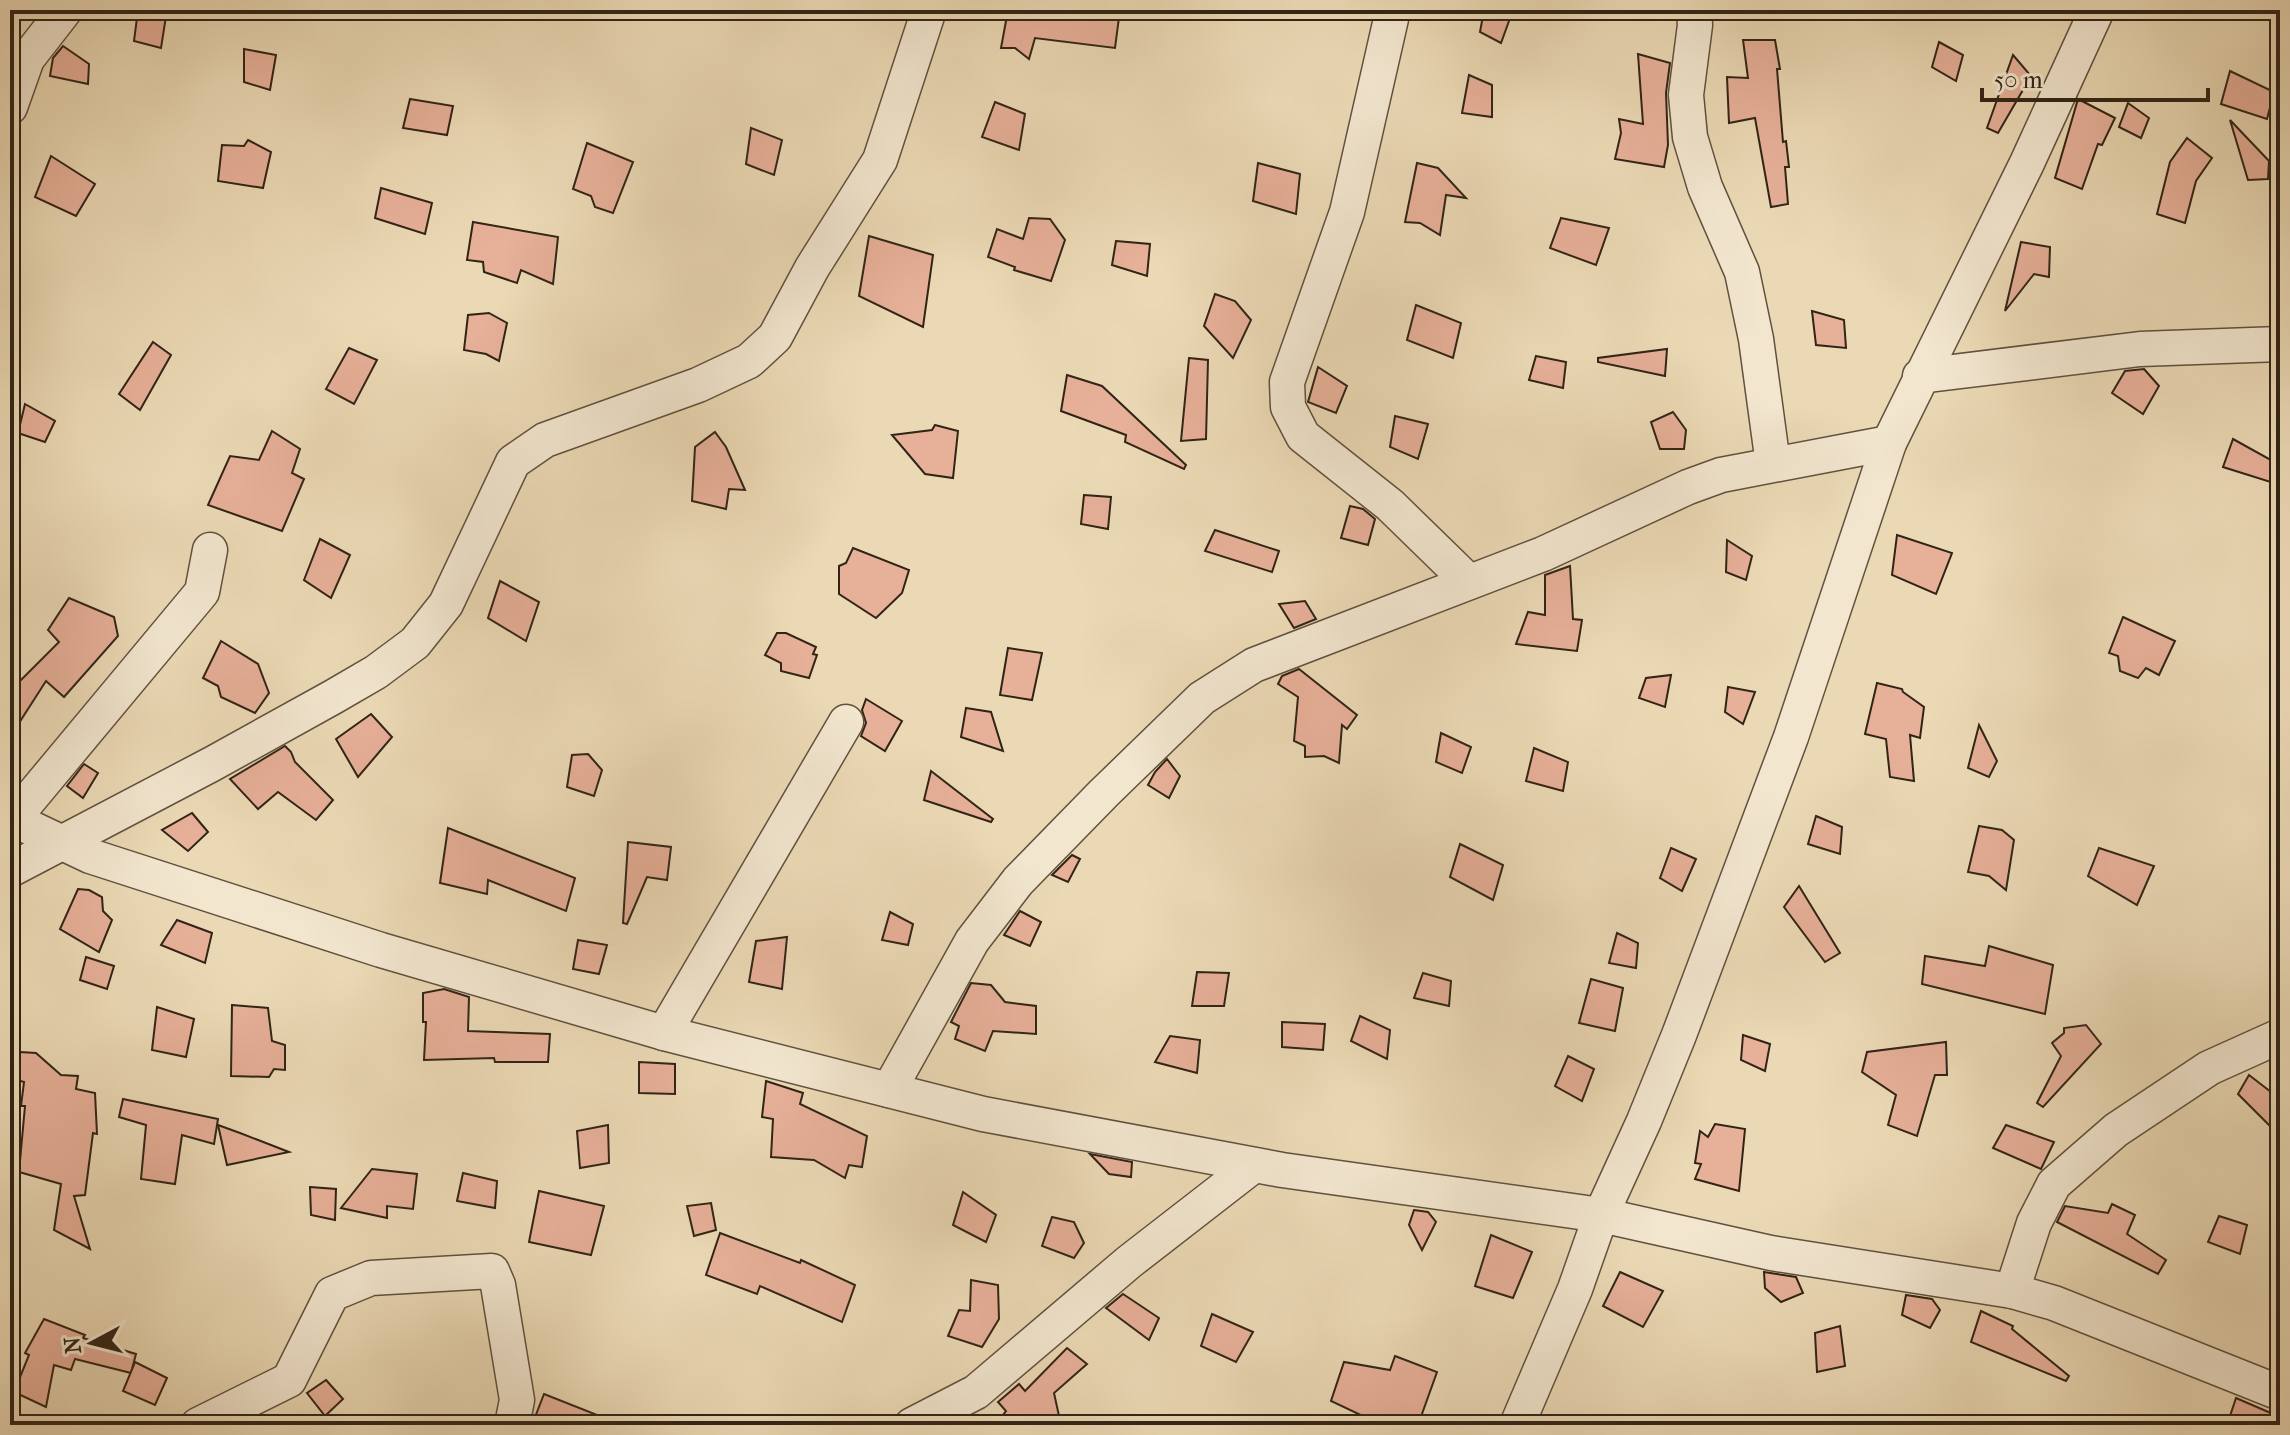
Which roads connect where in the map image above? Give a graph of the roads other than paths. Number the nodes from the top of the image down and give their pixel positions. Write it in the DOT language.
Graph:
graph roads {
  1 [pos="65,10"];
  2 [pos="929,10"];
  3 [pos="1393,10"];
  4 [pos="1694,10"];
  5 [pos="2097,10"];
  6 [pos="10,107"];
  7 [pos="2280,344"];
  8 [pos="1920,376"];
  9 [pos="1889,443"];
  10 [pos="1773,464"];
  11 [pos="210,550"];
  12 [pos="1469,582"];
  13 [pos="846,722"];
  14 [pos="11,818"];
  15 [pos="60,842"];
  16 [pos="10,870"];
  17 [pos="664,1033"];
  18 [pos="2280,1036"];
  19 [pos="889,1090"];
  20 [pos="1254,1165"];
  21 [pos="1601,1215"];
  22 [pos="2012,1291"];
  23 [pos="2280,1393"];
  24 [pos="198,1425"];
  25 [pos="512,1425"];
  26 [pos="912,1425"];
  27 [pos="1517,1425"];
  1 -- 6 [label="street"];
  2 -- 15 [label="street"];
  3 -- 12 [label="street"];
  4 -- 10 [label="street"];
  5 -- 8 [label="street"];
  7 -- 8 [label="street"];
  8 -- 9 [label="street"];
  9 -- 10 [label="street"];
  9 -- 21 [label="street"];
  10 -- 12 [label="street"];
  11 -- 14 [label="street"];
  12 -- 19 [label="street"];
  13 -- 17 [label="street"];
  14 -- 15 [label="street"];
  15 -- 16 [label="street"];
  15 -- 17 [label="street"];
  17 -- 19 [label="street"];
  18 -- 22 [label="street"];
  19 -- 20 [label="street"];
  20 -- 21 [label="street"];
  20 -- 26 [label="street"];
  21 -- 22 [label="street"];
  21 -- 27 [label="street"];
  22 -- 23 [label="street"];
  24 -- 25 [label="street"];
}
